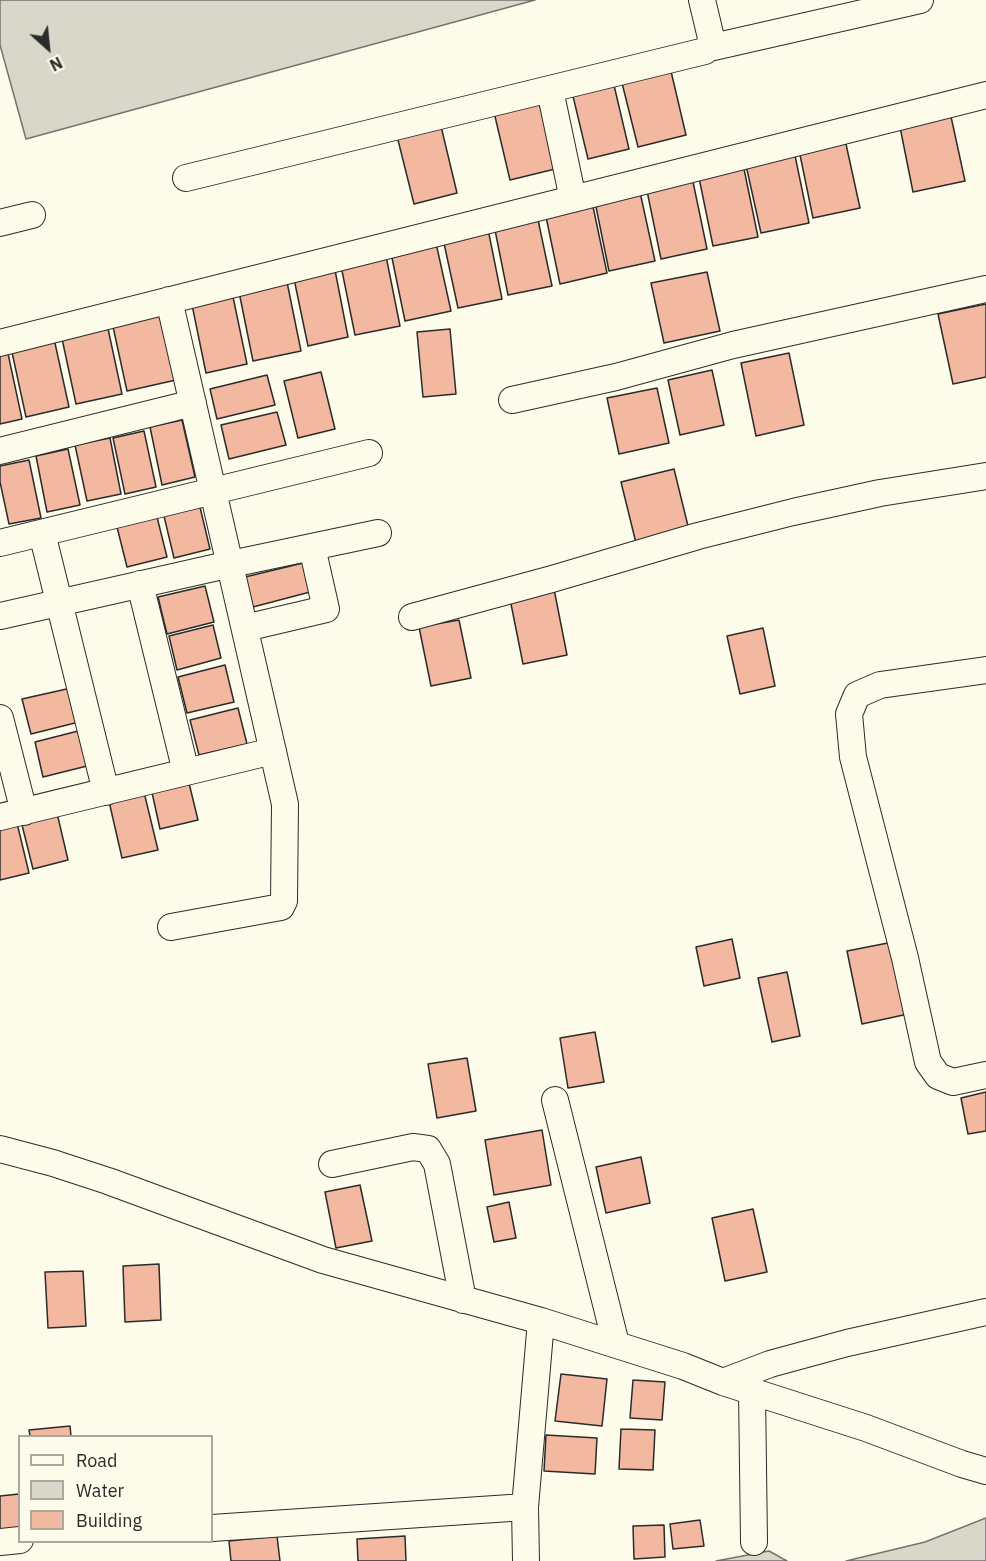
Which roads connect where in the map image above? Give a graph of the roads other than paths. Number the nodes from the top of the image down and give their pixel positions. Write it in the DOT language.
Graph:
graph roads {
  1 [pos="702,0"];
  2 [pos="920,0"];
  3 [pos="709,48"];
  4 [pos="549,90"];
  5 [pos="986,94"];
  6 [pos="186,178"];
  7 [pos="573,199"];
  8 [pos="32,215"];
  9 [pos="0,223"];
  10 [pos="986,289"];
  11 [pos="169,300"];
  12 [pos="0,343"];
  13 [pos="512,400"];
  14 [pos="193,403"];
  15 [pos="0,452"];
  16 [pos="369,453"];
  17 [pos="986,476"];
  18 [pos="213,490"];
  19 [pos="42,533"];
  20 [pos="378,533"];
  21 [pos="0,543"];
  22 [pos="312,547"];
  23 [pos="231,564"];
  24 [pos="140,584"];
  25 [pos="59,602"];
  26 [pos="0,616"];
  27 [pos="412,617"];
  28 [pos="245,628"];
  29 [pos="986,670"];
  30 [pos="0,718"];
  31 [pos="273,751"];
  32 [pos="186,772"];
  33 [pos="106,792"];
  34 [pos="12,814"];
  35 [pos="171,927"];
  36 [pos="986,1075"];
  37 [pos="555,1100"];
  38 [pos="0,1149"];
  39 [pos="332,1164"];
  40 [pos="463,1300"];
  41 [pos="986,1312"];
  42 [pos="541,1321"];
  43 [pos="616,1344"];
  44 [pos="723,1382"];
  45 [pos="752,1391"];
  46 [pos="986,1472"];
  47 [pos="525,1507"];
  48 [pos="213,1528"];
  49 [pos="18,1540"];
  50 [pos="0,1542"];
  51 [pos="754,1542"];
  52 [pos="526,1561"];
  1 -- 3 [label="street"];
  2 -- 3 [label="street"];
  3 -- 4 [label="street"];
  4 -- 6 [label="street"];
  4 -- 7 [label="street"];
  5 -- 7 [label="street"];
  7 -- 11 [label="street"];
  8 -- 9 [label="street"];
  10 -- 13 [label="street"];
  11 -- 12 [label="street"];
  11 -- 14 [label="street"];
  14 -- 15 [label="street"];
  14 -- 18 [label="street"];
  16 -- 18 [label="street"];
  17 -- 27 [label="street"];
  18 -- 19 [label="street"];
  18 -- 23 [label="street"];
  19 -- 21 [label="street"];
  19 -- 25 [label="street"];
  20 -- 22 [label="street"];
  22 -- 23 [label="street"];
  22 -- 28 [label="street"];
  23 -- 24 [label="street"];
  23 -- 28 [label="street"];
  24 -- 25 [label="street"];
  24 -- 32 [label="street"];
  25 -- 26 [label="street"];
  25 -- 33 [label="street"];
  28 -- 31 [label="street"];
  29 -- 36 [label="street"];
  30 -- 34 [label="street"];
  31 -- 32 [label="street"];
  31 -- 35 [label="street"];
  32 -- 33 [label="street"];
  33 -- 34 [label="street"];
  37 -- 43 [label="street"];
  38 -- 40 [label="street"];
  39 -- 40 [label="street"];
  40 -- 42 [label="street"];
  41 -- 44 [label="street"];
  42 -- 43 [label="street"];
  42 -- 47 [label="street"];
  43 -- 44 [label="street"];
  44 -- 45 [label="street"];
  45 -- 46 [label="street"];
  45 -- 51 [label="street"];
  47 -- 48 [label="street"];
  47 -- 52 [label="street"];
  49 -- 50 [label="street"];
}
